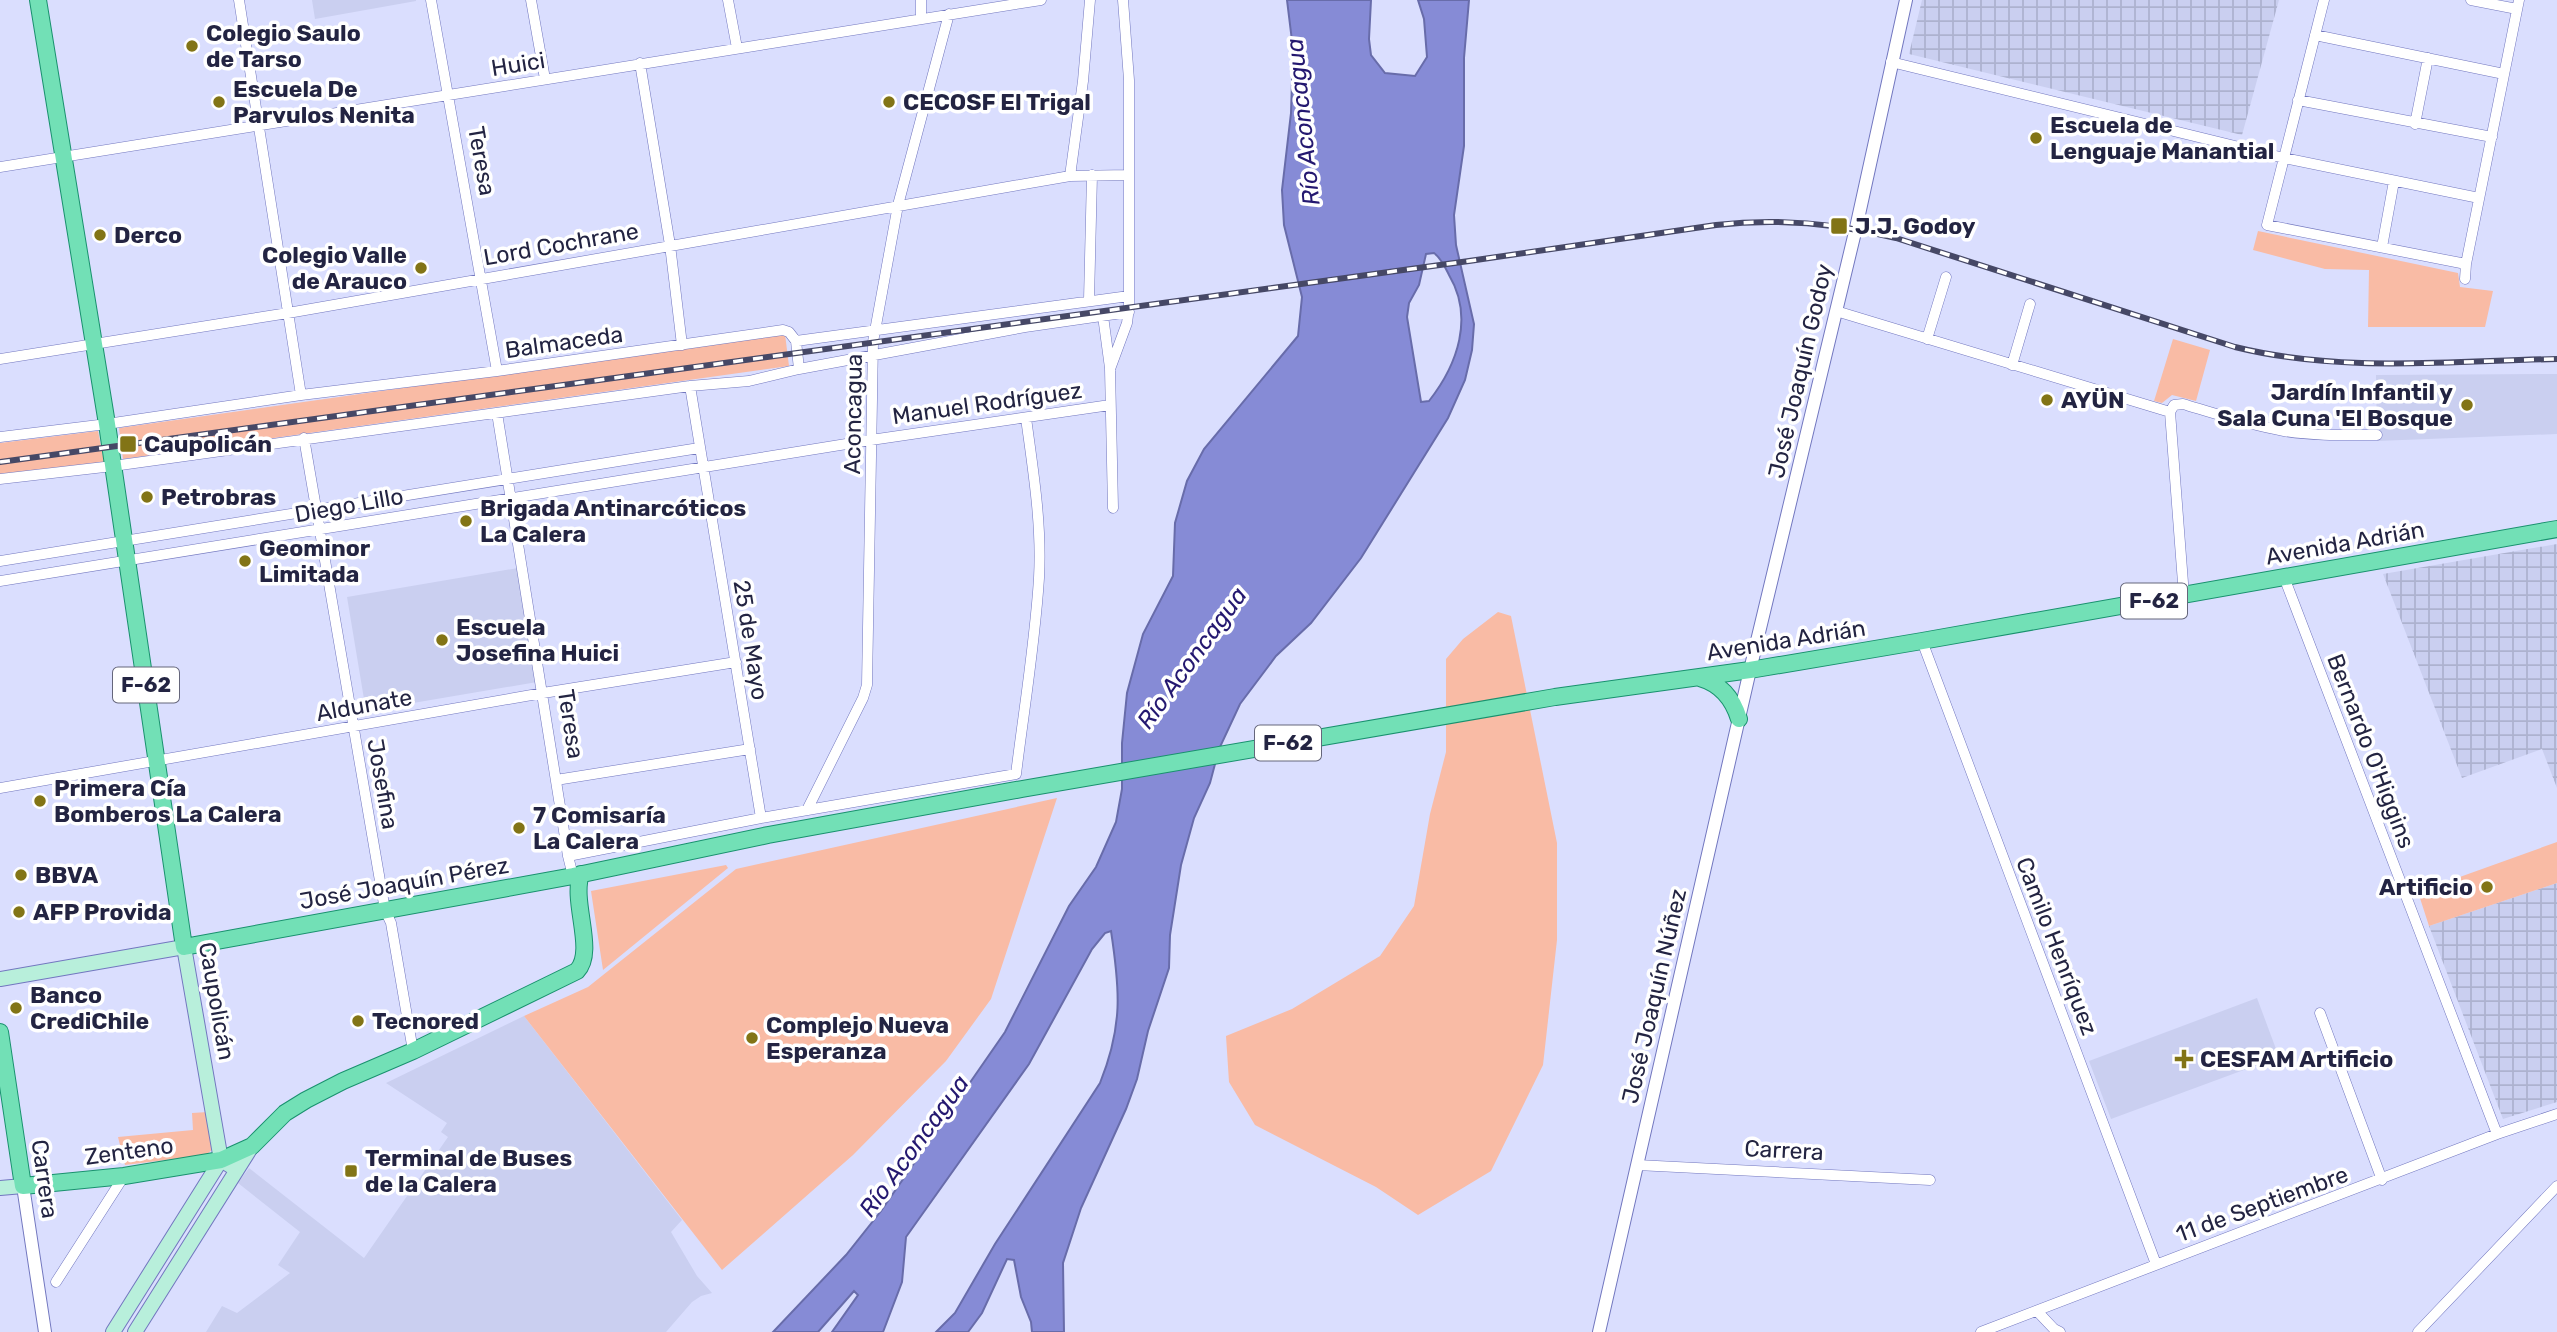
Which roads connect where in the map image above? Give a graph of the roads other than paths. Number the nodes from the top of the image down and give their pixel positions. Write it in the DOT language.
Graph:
graph roads {
  1 [pos="38,0"];
  2 [pos="239,0"];
  3 [pos="431,0"];
  4 [pos="531,0"];
  5 [pos="728,0"];
  6 [pos="921,0"];
  7 [pos="1041,0"];
  8 [pos="1090,0"];
  9 [pos="1123,0"];
  10 [pos="1906,0"];
  11 [pos="2323,0"];
  12 [pos="2471,0"];
  13 [pos="2518,5"];
  14 [pos="949,14"];
  15 [pos="921,18"];
  16 [pos="2315,34"];
  17 [pos="737,48"];
  18 [pos="2428,58"];
  19 [pos="1891,62"];
  20 [pos="640,63"];
  21 [pos="2504,74"];
  22 [pos="545,79"];
  23 [pos="447,95"];
  24 [pos="2298,100"];
  25 [pos="2415,124"];
  26 [pos="258,125"];
  27 [pos="2491,137"];
  28 [pos="64,157"];
  29 [pos="2284,158"];
  30 [pos="0,167"];
  31 [pos="1091,174"];
  32 [pos="1129,175"];
  33 [pos="1070,176"];
  34 [pos="2394,181"];
  35 [pos="2479,198"];
  36 [pos="898,205"];
  37 [pos="670,245"];
  38 [pos="2382,247"];
  39 [pos="2466,264"];
  40 [pos="1945,277"];
  41 [pos="480,278"];
  42 [pos="2465,279"];
  43 [pos="1129,296"];
  44 [pos="1089,300"];
  45 [pos="2030,304"];
  46 [pos="1836,311"];
  47 [pos="1129,312"];
  48 [pos="288,313"];
  49 [pos="1103,316"];
  50 [pos="875,331"];
  51 [pos="1927,339"];
  52 [pos="796,341"];
  53 [pos="93,344"];
  54 [pos="682,345"];
  55 [pos="873,355"];
  56 [pos="0,359"];
  57 [pos="2012,365"];
  58 [pos="799,369"];
  59 [pos="1110,369"];
  60 [pos="497,371"];
  61 [pos="690,386"];
  62 [pos="301,395"];
  63 [pos="1110,405"];
  64 [pos="2170,412"];
  65 [pos="497,413"];
  66 [pos="1026,418"];
  67 [pos="107,424"];
  68 [pos="2377,435"];
  69 [pos="0,438"];
  70 [pos="304,438"];
  71 [pos="871,440"];
  72 [pos="699,448"];
  73 [pos="113,466"];
  74 [pos="703,467"];
  75 [pos="0,479"];
  76 [pos="508,480"];
  77 [pos="511,497"];
  78 [pos="1113,508"];
  79 [pos="316,510"];
  80 [pos="2557,529"];
  81 [pos="319,530"];
  82 [pos="124,540"];
  83 [pos="127,559"];
  84 [pos="0,561"];
  85 [pos="2284,577"];
  86 [pos="0,581"];
  87 [pos="2184,596"];
  88 [pos="1922,641"];
  89 [pos="736,662"];
  90 [pos="1750,670"];
  91 [pos="1698,677"];
  92 [pos="543,693"];
  93 [pos="1739,719"];
  94 [pos="353,726"];
  95 [pos="750,749"];
  96 [pos="157,761"];
  97 [pos="556,780"];
  98 [pos="1019,782"];
  99 [pos="0,788"];
  100 [pos="807,810"];
  101 [pos="761,818"];
  102 [pos="568,856"];
  103 [pos="577,875"];
  104 [pos="540,882"];
  105 [pos="578,893"];
  106 [pos="385,910"];
  107 [pos="184,947"];
  108 [pos="0,979"];
  109 [pos="2320,1013"];
  110 [pos="0,1032"];
  111 [pos="413,1051"];
  112 [pos="2557,1114"];
  113 [pos="2497,1134"];
  114 [pos="252,1146"];
  115 [pos="221,1160"];
  116 [pos="1637,1165"];
  117 [pos="237,1170"];
  118 [pos="124,1176"];
  119 [pos="1930,1180"];
  120 [pos="2382,1180"];
  121 [pos="23,1186"];
  122 [pos="2557,1186"];
  123 [pos="0,1188"];
  124 [pos="2156,1264"];
  125 [pos="56,1282"];
  126 [pos="2037,1311"];
  127 [pos="45,1332"];
  128 [pos="113,1332"];
  129 [pos="135,1332"];
  130 [pos="1599,1332"];
  131 [pos="1981,1332"];
  132 [pos="2060,1332"];
  133 [pos="2418,1332"];
  1 -- 28 [label="main road, Caupolicán / F-62"];
  2 -- 26 [label="street"];
  3 -- 23 [label="street, Teresa"];
  4 -- 22 [label="street"];
  5 -- 17 [label="street"];
  6 -- 15 [label="street"];
  7 -- 14 [label="street, Huici"];
  8 -- 33 [label="street"];
  9 -- 32 [label="street"];
  10 -- 19 [label="street, José Joaquín Godoy"];
  11 -- 16 [label="street"];
  12 -- 13 [label="street"];
  13 -- 21 [label="street"];
  14 -- 15 [label="street, Huici"];
  14 -- 36 [label="street, Aconcagua"];
  15 -- 17 [label="street, Huici"];
  16 -- 18 [label="street"];
  16 -- 24 [label="street"];
  17 -- 20 [label="street, Huici"];
  18 -- 21 [label="street"];
  18 -- 25 [label="street"];
  19 -- 29 [label="street"];
  19 -- 46 [label="street, José Joaquín Godoy"];
  20 -- 22 [label="street, Huici"];
  20 -- 37 [label="street"];
  21 -- 27 [label="street"];
  22 -- 23 [label="street, Huici"];
  23 -- 26 [label="street, Huici"];
  23 -- 41 [label="street, Teresa"];
  24 -- 25 [label="street"];
  24 -- 29 [label="street"];
  25 -- 27 [label="street"];
  26 -- 28 [label="street, Huici"];
  26 -- 48 [label="street"];
  27 -- 35 [label="street"];
  28 -- 30 [label="street, Huici"];
  28 -- 53 [label="main road, Caupolicán / F-62"];
  29 -- 34 [label="street"];
  29 -- 38 [label="street"];
  31 -- 32 [label="street, Lord Cochrane"];
  31 -- 33 [label="street, Lord Cochrane"];
  31 -- 44 [label="street"];
  32 -- 43 [label="street"];
  33 -- 36 [label="street, Lord Cochrane"];
  34 -- 35 [label="street"];
  34 -- 38 [label="street"];
  35 -- 39 [label="street"];
  36 -- 37 [label="street, Lord Cochrane"];
  36 -- 50 [label="street, Aconcagua"];
  37 -- 41 [label="street, Lord Cochrane"];
  37 -- 54 [label="street"];
  38 -- 39 [label="street"];
  39 -- 42 [label="street"];
  40 -- 51 [label="street"];
  41 -- 48 [label="street, Lord Cochrane"];
  41 -- 60 [label="street, Teresa"];
  43 -- 44 [label="street, Balmaceda"];
  43 -- 47 [label="street"];
  44 -- 50 [label="street, Balmaceda"];
  45 -- 57 [label="street"];
  46 -- 51 [label="street"];
  46 -- 90 [label="street, José Joaquín Godoy"];
  47 -- 49 [label="street"];
  47 -- 59 [label="street"];
  48 -- 53 [label="street, Lord Cochrane"];
  48 -- 62 [label="street"];
  49 -- 55 [label="street"];
  49 -- 59 [label="street"];
  50 -- 52 [label="street, Balmaceda"];
  50 -- 55 [label="street, Aconcagua"];
  51 -- 57 [label="street"];
  52 -- 54 [label="street, Balmaceda"];
  52 -- 58 [label="street"];
  53 -- 56 [label="street, Lord Cochrane"];
  53 -- 67 [label="main road, Caupolicán / F-62"];
  54 -- 60 [label="street, Balmaceda"];
  55 -- 58 [label="street"];
  55 -- 71 [label="street, Aconcagua"];
  57 -- 64 [label="street"];
  58 -- 61 [label="street"];
  59 -- 63 [label="street"];
  60 -- 62 [label="street, Balmaceda"];
  61 -- 65 [label="street"];
  61 -- 72 [label="street, 25 de Mayo"];
  62 -- 67 [label="street, Balmaceda"];
  63 -- 66 [label="street, Manuel Rodríguez"];
  63 -- 78 [label="street"];
  64 -- 68 [label="street"];
  64 -- 87 [label="street"];
  65 -- 70 [label="street"];
  65 -- 76 [label="street, Teresa"];
  66 -- 71 [label="street, Manuel Rodríguez"];
  66 -- 98 [label="street"];
  67 -- 69 [label="street, Balmaceda"];
  67 -- 73 [label="main road, Caupolicán / F-62"];
  70 -- 73 [label="street"];
  70 -- 79 [label="street, Josefina"];
  71 -- 74 [label="street, Manuel Rodríguez"];
  71 -- 100 [label="street, Aconcagua"];
  72 -- 74 [label="street, 25 de Mayo"];
  72 -- 76 [label="street, Diego Lillo"];
  73 -- 75 [label="street"];
  73 -- 82 [label="main road, Caupolicán / F-62"];
  74 -- 77 [label="street, Diego Lillo"];
  74 -- 89 [label="street, 25 de Mayo"];
  76 -- 77 [label="street, Teresa"];
  76 -- 79 [label="street, Diego Lillo"];
  77 -- 81 [label="street, Diego Lillo"];
  77 -- 92 [label="street, Teresa"];
  79 -- 81 [label="street, Josefina"];
  79 -- 82 [label="street, Diego Lillo"];
  80 -- 85 [label="main road, Avenida Adrián / F-62"];
  81 -- 83 [label="street, Diego Lillo"];
  81 -- 94 [label="street, Josefina"];
  82 -- 83 [label="main road, Caupolicán / F-62"];
  82 -- 84 [label="street, Diego Lillo"];
  83 -- 86 [label="street, Diego Lillo"];
  83 -- 96 [label="main road, Caupolicán / F-62"];
  85 -- 87 [label="main road, Avenida Adrián / F-62"];
  85 -- 113 [label="street, Bernardo O'Higgins"];
  87 -- 88 [label="main road, Avenida Adrián / F-62"];
  88 -- 90 [label="main road, Avenida Adrián / F-62"];
  88 -- 124 [label="street, Camilo Henríquez"];
  89 -- 92 [label="street, Aldunate"];
  89 -- 95 [label="street, 25 de Mayo"];
  90 -- 91 [label="main road, Avenida Adrián / F-62"];
  90 -- 93 [label="street, José Joaquín Núñez"];
  91 -- 93 [label="main road"];
  91 -- 98 [label="main road, Avenida Adrián / F-62"];
  92 -- 94 [label="street, Aldunate"];
  92 -- 97 [label="street, Teresa"];
  93 -- 116 [label="street, José Joaquín Núñez"];
  94 -- 96 [label="street, Aldunate"];
  94 -- 106 [label="street, Josefina"];
  95 -- 97 [label="street"];
  95 -- 101 [label="street, 25 de Mayo"];
  96 -- 99 [label="street, Aldunate"];
  96 -- 107 [label="main road, Caupolicán / F-62"];
  97 -- 102 [label="street, Teresa"];
  98 -- 100 [label="street"];
  98 -- 103 [label="main road, José Joaquín Pérez / F-62"];
  100 -- 101 [label="street"];
  101 -- 102 [label="street"];
  102 -- 103 [label="street, Teresa"];
  103 -- 104 [label="main road, José Joaquín Pérez / F-62"];
  103 -- 105 [label="main road, Teresa"];
  104 -- 105 [label="main road"];
  104 -- 106 [label="main road, José Joaquín Pérez / F-62"];
  105 -- 111 [label="main road, Teresa"];
  106 -- 107 [label="main road, José Joaquín Pérez / F-62"];
  106 -- 111 [label="street, Josefina"];
  107 -- 108 [label="main road, José Joaquín Pérez"];
  107 -- 115 [label="main road, Caupolicán"];
  109 -- 120 [label="street"];
  110 -- 121 [label="main road, Carrera"];
  111 -- 114 [label="main road"];
  112 -- 113 [label="street, 11 de Septiembre"];
  113 -- 120 [label="street, 11 de Septiembre"];
  114 -- 115 [label="main road, Zenteno"];
  114 -- 117 [label="main road"];
  115 -- 117 [label="main road"];
  115 -- 118 [label="main road, Zenteno"];
  115 -- 128 [label="main road"];
  116 -- 119 [label="street, Carrera"];
  116 -- 130 [label="street, José Joaquín Núñez"];
  117 -- 129 [label="main road"];
  118 -- 121 [label="main road, Zenteno"];
  118 -- 125 [label="street"];
  120 -- 124 [label="street, 11 de Septiembre"];
  121 -- 123 [label="main road, Zenteno"];
  121 -- 127 [label="street, Carrera"];
  122 -- 133 [label="street"];
  124 -- 126 [label="street, 11 de Septiembre"];
  126 -- 131 [label="street, 11 de Septiembre"];
  126 -- 132 [label="street"];
}
